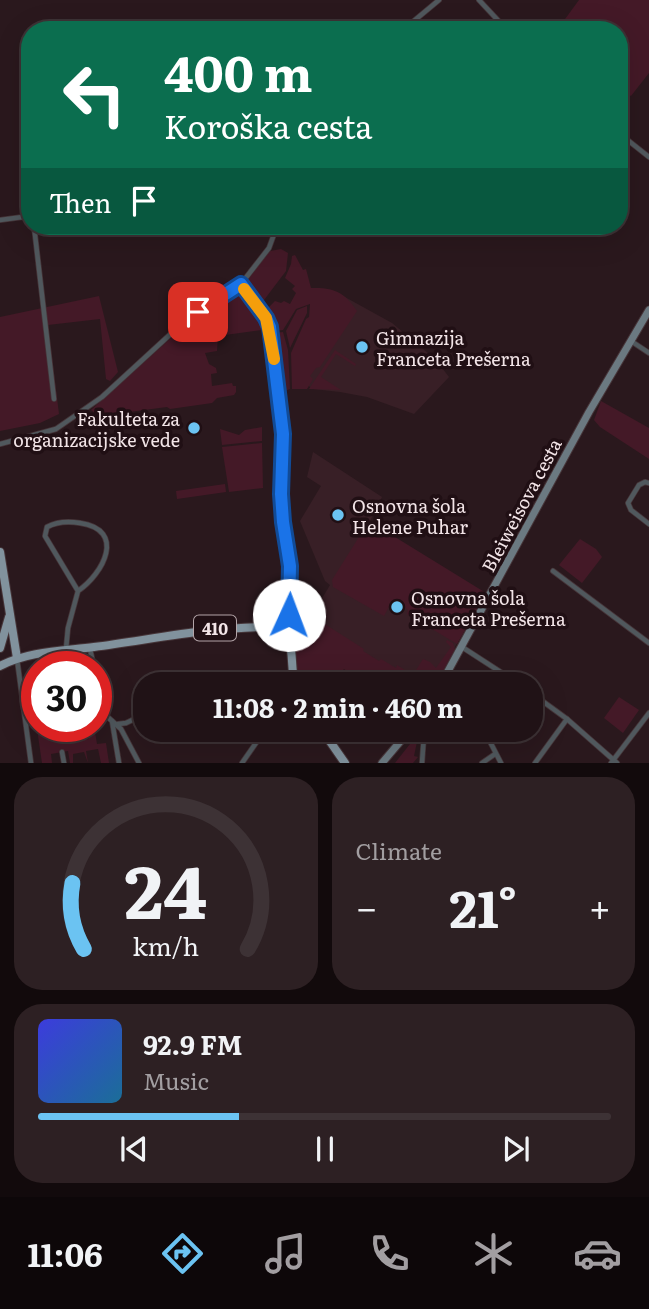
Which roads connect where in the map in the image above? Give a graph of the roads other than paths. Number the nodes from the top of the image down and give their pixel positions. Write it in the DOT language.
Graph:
graph roads {
  1 [pos="439,0"];
  2 [pos="479,0"];
  3 [pos="414,21"];
  4 [pos="499,21"];
  5 [pos="628,140"];
  6 [pos="649,157"];
  7 [pos="21,217"];
  8 [pos="0,220"];
  9 [pos="35,235"];
  10 [pos="274,235"];
  11 [pos="241,284"];
  12 [pos="649,310"];
  13 [pos="630,341"];
  14 [pos="649,352"];
  15 [pos="54,399"];
  16 [pos="0,444"];
  17 [pos="649,483"];
  18 [pos="649,524"];
  19 [pos="0,552"];
  20 [pos="553,571"];
  21 [pos="78,590"];
  22 [pos="10,610"];
  23 [pos="290,638"];
  24 [pos="649,643"];
  25 [pos="461,647"];
  26 [pos="0,648"];
  27 [pos="90,648"];
  28 [pos="66,650"];
  29 [pos="91,651"];
  30 [pos="17,658"];
  31 [pos="0,666"];
  32 [pos="292,672"];
  33 [pos="447,672"];
  34 [pos="500,672"];
  35 [pos="543,701"];
  36 [pos="649,713"];
  37 [pos="568,719"];
  38 [pos="112,720"];
  39 [pos="133,720"];
  40 [pos="115,722"];
  41 [pos="257,742"];
  42 [pos="330,742"];
  43 [pos="400,742"];
  44 [pos="424,742"];
  45 [pos="490,742"];
  46 [pos="62,752"];
  47 [pos="495,754"];
  48 [pos="614,762"];
  49 [pos="31,763"];
  50 [pos="64,763"];
  51 [pos="119,763"];
  52 [pos="139,763"];
  53 [pos="242,763"];
  54 [pos="345,763"];
  55 [pos="382,763"];
  56 [pos="422,763"];
  57 [pos="482,763"];
  58 [pos="501,763"];
  59 [pos="535,763"];
  1 -- 3 [label="street"];
  2 -- 4 [label="street"];
  5 -- 6 [label="street"];
  7 -- 8 [label="street"];
  9 -- 15 [label="street"];
  10 -- 11 [label="street"];
  11 -- 16 [label="street"];
  11 -- 23 [label="street"];
  12 -- 13 [label="main road, Bleiweisova cesta"];
  13 -- 14 [label="street"];
  13 -- 25 [label="main road, Bleiweisova cesta"];
  17 -- 18 [label="street"];
  19 -- 22 [label="main road"];
  20 -- 24 [label="street"];
  21 -- 21 [label="street"];
  21 -- 28 [label="street"];
  22 -- 26 [label="main road"];
  22 -- 30 [label="main road"];
  23 -- 27 [label="main road, 410"];
  23 -- 32 [label="main road"];
  25 -- 33 [label="main road, Bleiweisova cesta"];
  25 -- 34 [label="street"];
  27 -- 28 [label="main road, 410"];
  27 -- 29 [label="street"];
  28 -- 30 [label="main road, 410"];
  30 -- 31 [label="main road"];
  30 -- 49 [label="street"];
  35 -- 37 [label="street"];
  36 -- 48 [label="street"];
  37 -- 48 [label="street"];
  37 -- 59 [label="street"];
  38 -- 40 [label="street"];
  39 -- 40 [label="street"];
  40 -- 51 [label="street"];
  40 -- 52 [label="street"];
  41 -- 53 [label="street"];
  42 -- 54 [label="main road"];
  43 -- 55 [label="main road"];
  44 -- 56 [label="street"];
  45 -- 47 [label="street"];
  46 -- 50 [label="street"];
  47 -- 57 [label="street"];
  47 -- 58 [label="street"];
}
